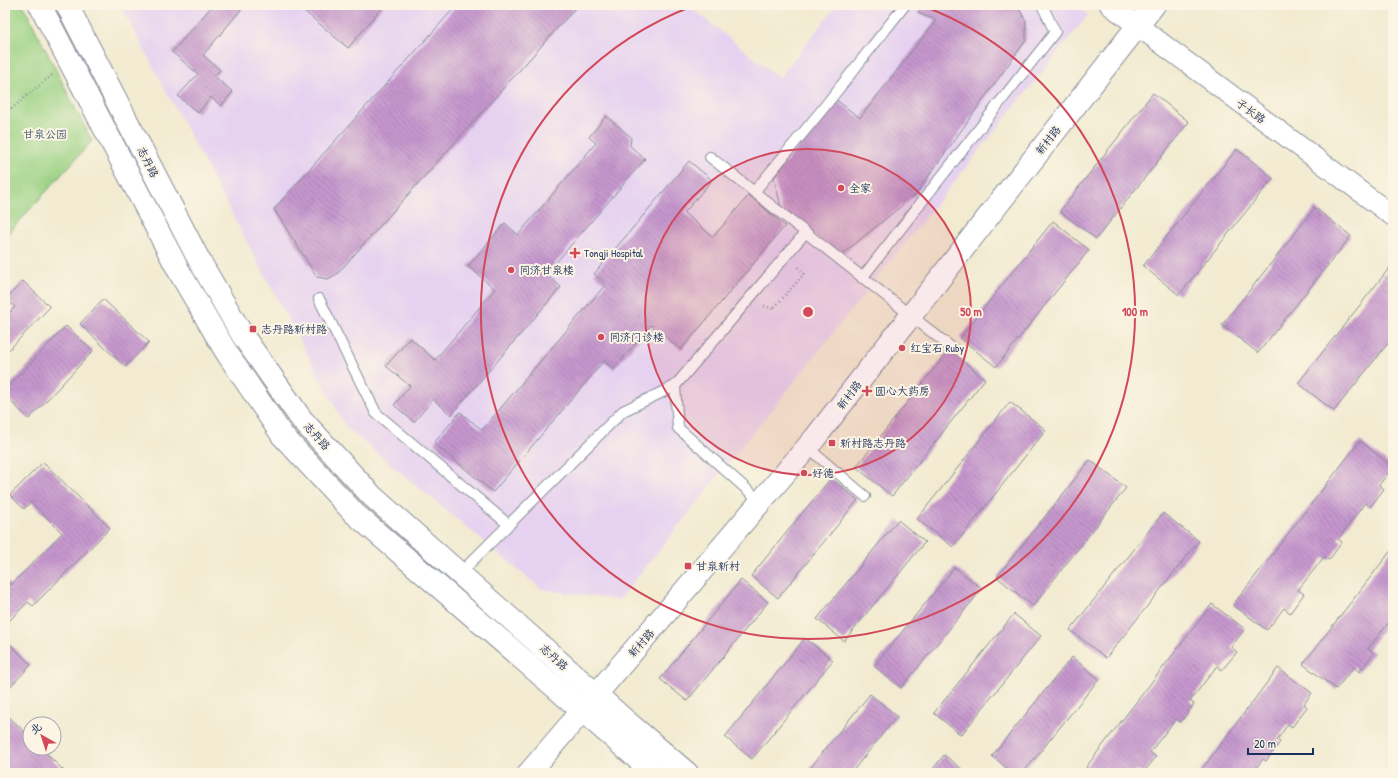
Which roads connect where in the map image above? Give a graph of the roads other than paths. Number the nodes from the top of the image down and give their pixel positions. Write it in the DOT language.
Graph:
graph roads {
  1 [pos="40,5"];
  2 [pos="66,5"];
  3 [pos="905,5"];
  4 [pos="1042,5"];
  5 [pos="1110,5"];
  6 [pos="1154,5"];
  7 [pos="1138,26"];
  8 [pos="710,157"];
  9 [pos="754,192"];
  10 [pos="1393,216"];
  11 [pos="805,233"];
  12 [pos="862,278"];
  13 [pos="319,299"];
  14 [pos="909,316"];
  15 [pos="952,348"];
  16 [pos="675,386"];
  17 [pos="807,447"];
  18 [pos="865,496"];
  19 [pos="761,502"];
  20 [pos="509,525"];
  21 [pos="459,574"];
  22 [pos="596,695"];
  23 [pos="582,711"];
  24 [pos="529,773"];
  25 [pos="654,773"];
  26 [pos="687,773"];
  1 -- 23 [label="main road, 志丹路"];
  2 -- 21 [label="main road, 志丹路"];
  3 -- 9 [label="lane"];
  4 -- 12 [label="lane"];
  5 -- 7 [label="street, 子长路"];
  6 -- 7 [label="main road, 新村路"];
  7 -- 10 [label="street, 子长路"];
  7 -- 14 [label="main road, 新村路"];
  8 -- 9 [label="lane"];
  9 -- 11 [label="lane"];
  11 -- 12 [label="lane"];
  11 -- 16 [label="lane"];
  12 -- 14 [label="lane"];
  13 -- 20 [label="lane"];
  14 -- 15 [label="lane"];
  14 -- 17 [label="main road, 新村路"];
  16 -- 19 [label="lane"];
  16 -- 20 [label="lane"];
  17 -- 18 [label="lane"];
  17 -- 19 [label="main road, 新村路"];
  19 -- 22 [label="main road, 新村路"];
  20 -- 21 [label="lane"];
  21 -- 22 [label="main road, 志丹路"];
  22 -- 23 [label="main road, 新村路"];
  22 -- 26 [label="main road, 志丹路"];
  23 -- 24 [label="main road, 新村路"];
  23 -- 25 [label="main road, 志丹路"];
}
